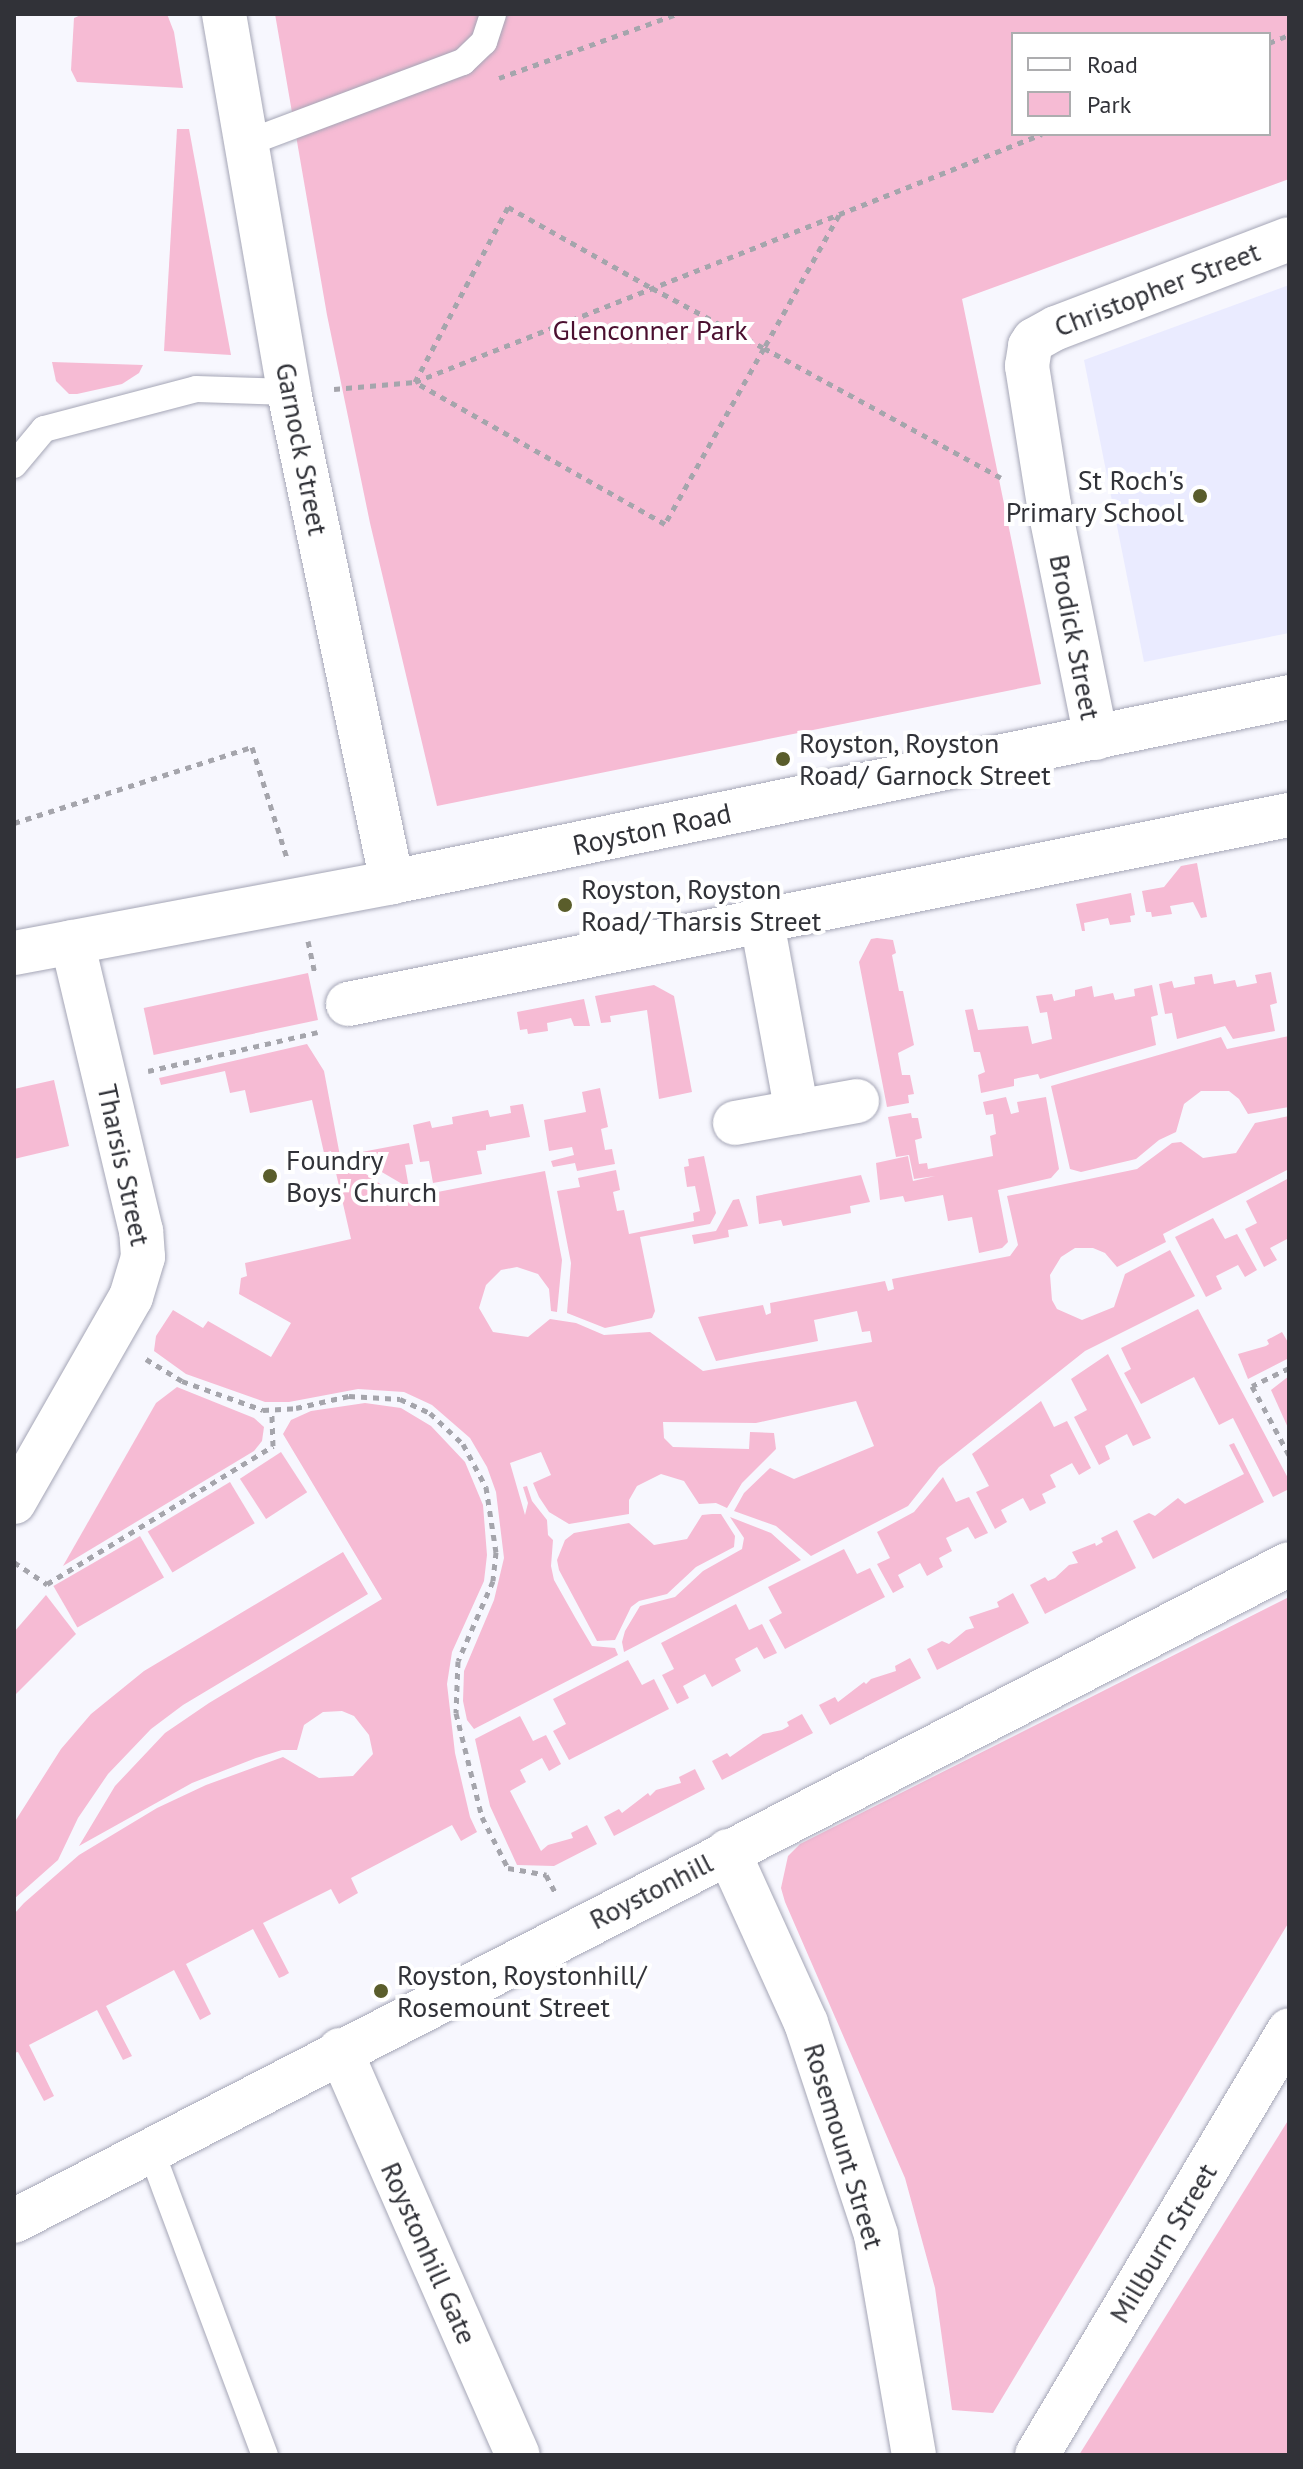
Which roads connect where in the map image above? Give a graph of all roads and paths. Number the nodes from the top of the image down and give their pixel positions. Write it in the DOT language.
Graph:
graph roads {
  1 [pos="224,14"];
  2 [pos="493,14"];
  3 [pos="677,14"];
  4 [pos="446,71"];
  5 [pos="1037,136"];
  6 [pos="247,143"];
  7 [pos="839,215"];
  8 [pos="1289,239"];
  9 [pos="652,288"];
  10 [pos="1030,346"];
  11 [pos="764,348"];
  12 [pos="415,382"];
  13 [pos="289,392"];
  14 [pos="14,465"];
  15 [pos="1049,505"];
  16 [pos="1289,697"];
  17 [pos="1096,738"];
  18 [pos="1289,815"];
  19 [pos="14,823"];
  20 [pos="392,882"];
  21 [pos="300,901"];
  22 [pos="762,922"];
  23 [pos="72,942"];
  24 [pos="14,953"];
  25 [pos="332,992"];
  26 [pos="107,1080"];
  27 [pos="857,1101"];
  28 [pos="797,1112"];
  29 [pos="735,1123"];
  30 [pos="109,1335"];
  31 [pos="1289,1368"];
  32 [pos="272,1411"];
  33 [pos="1289,1455"];
  34 [pos="14,1502"];
  35 [pos="14,1562"];
  36 [pos="1289,1564"];
  37 [pos="728,1851"];
  38 [pos="575,1930"];
  39 [pos="1289,2030"];
  40 [pos="340,2050"];
  41 [pos="150,2148"];
  42 [pos="14,2221"];
  43 [pos="265,2455"];
  44 [pos="518,2455"];
  45 [pos="914,2455"];
  46 [pos="1037,2455"];
  1 -- 6 [label="street, Garnock Street"];
  2 -- 4 [label="lane"];
  3 -- 4 [label="path"];
  4 -- 6 [label="lane"];
  5 -- 7 [label="path"];
  6 -- 13 [label="street, Garnock Street"];
  7 -- 9 [label="path"];
  7 -- 11 [label="path"];
  8 -- 10 [label="street, Christopher Street"];
  9 -- 11 [label="path"];
  9 -- 12 [label="path"];
  9 -- 12 [label="path"];
  10 -- 15 [label="street, Brodick Street"];
  11 -- 12 [label="path"];
  11 -- 15 [label="path"];
  12 -- 13 [label="path"];
  13 -- 14 [label="lane"];
  13 -- 20 [label="street, Garnock Street"];
  15 -- 17 [label="street, Brodick Street"];
  16 -- 17 [label="street, Royston Road"];
  17 -- 20 [label="street, Royston Road"];
  18 -- 22 [label="street"];
  19 -- 21 [label="path"];
  20 -- 21 [label="street, Royston Road"];
  21 -- 23 [label="street, Royston Road"];
  21 -- 25 [label="path"];
  22 -- 25 [label="street"];
  22 -- 28 [label="street"];
  23 -- 24 [label="street, Royston Road"];
  23 -- 26 [label="street, Tharsis Street"];
  25 -- 26 [label="path"];
  26 -- 30 [label="street, Tharsis Street"];
  27 -- 28 [label="street"];
  28 -- 29 [label="street"];
  30 -- 32 [label="path"];
  30 -- 34 [label="street, Tharsis Street"];
  31 -- 33 [label="path"];
  32 -- 35 [label="path"];
  32 -- 38 [label="path"];
  36 -- 37 [label="street, Roystonhill"];
  37 -- 38 [label="street, Roystonhill"];
  37 -- 45 [label="street, Rosemount Street"];
  38 -- 40 [label="street, Roystonhill"];
  39 -- 46 [label="street, Millburn Street"];
  40 -- 41 [label="street, Roystonhill"];
  40 -- 44 [label="street, Roystonhill Gate"];
  41 -- 42 [label="street, Roystonhill"];
  41 -- 43 [label="lane"];
}
